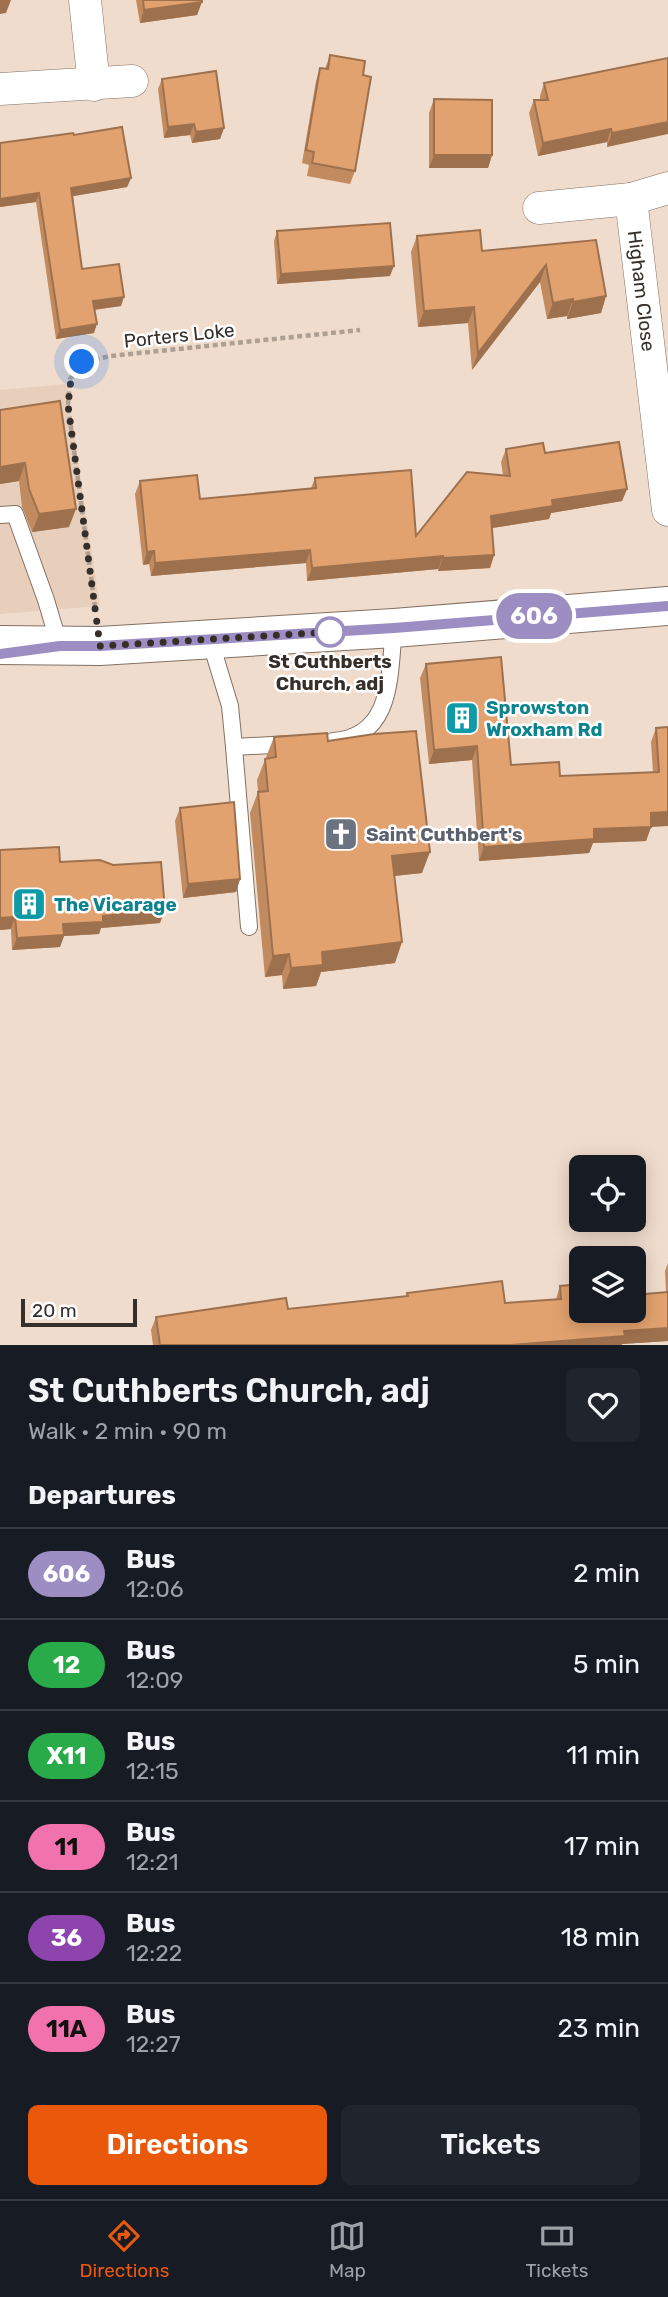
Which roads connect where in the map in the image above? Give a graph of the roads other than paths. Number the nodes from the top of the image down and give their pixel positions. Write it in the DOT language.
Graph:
graph roads {
  1 [pos="85,0"];
  2 [pos="132,81"];
  3 [pos="94,85"];
  4 [pos="0,89"];
  5 [pos="668,188"];
  6 [pos="631,199"];
  7 [pos="539,208"];
  8 [pos="668,510"];
  9 [pos="0,514"];
  10 [pos="668,606"];
  11 [pos="394,628"];
  12 [pos="210,639"];
  13 [pos="0,645"];
  14 [pos="60,646"];
  15 [pos="0,653"];
  16 [pos="234,747"];
  17 [pos="249,927"];
  1 -- 3 [label="street"];
  2 -- 3 [label="street"];
  3 -- 4 [label="street"];
  5 -- 6 [label="street"];
  6 -- 7 [label="street"];
  6 -- 8 [label="street, Higham Close"];
  9 -- 14 [label="lane"];
  10 -- 11 [label="main road"];
  11 -- 12 [label="main road"];
  11 -- 16 [label="lane"];
  12 -- 14 [label="main road"];
  12 -- 16 [label="lane"];
  13 -- 14 [label="main road"];
  14 -- 15 [label="main road"];
  16 -- 17 [label="lane"];
}
